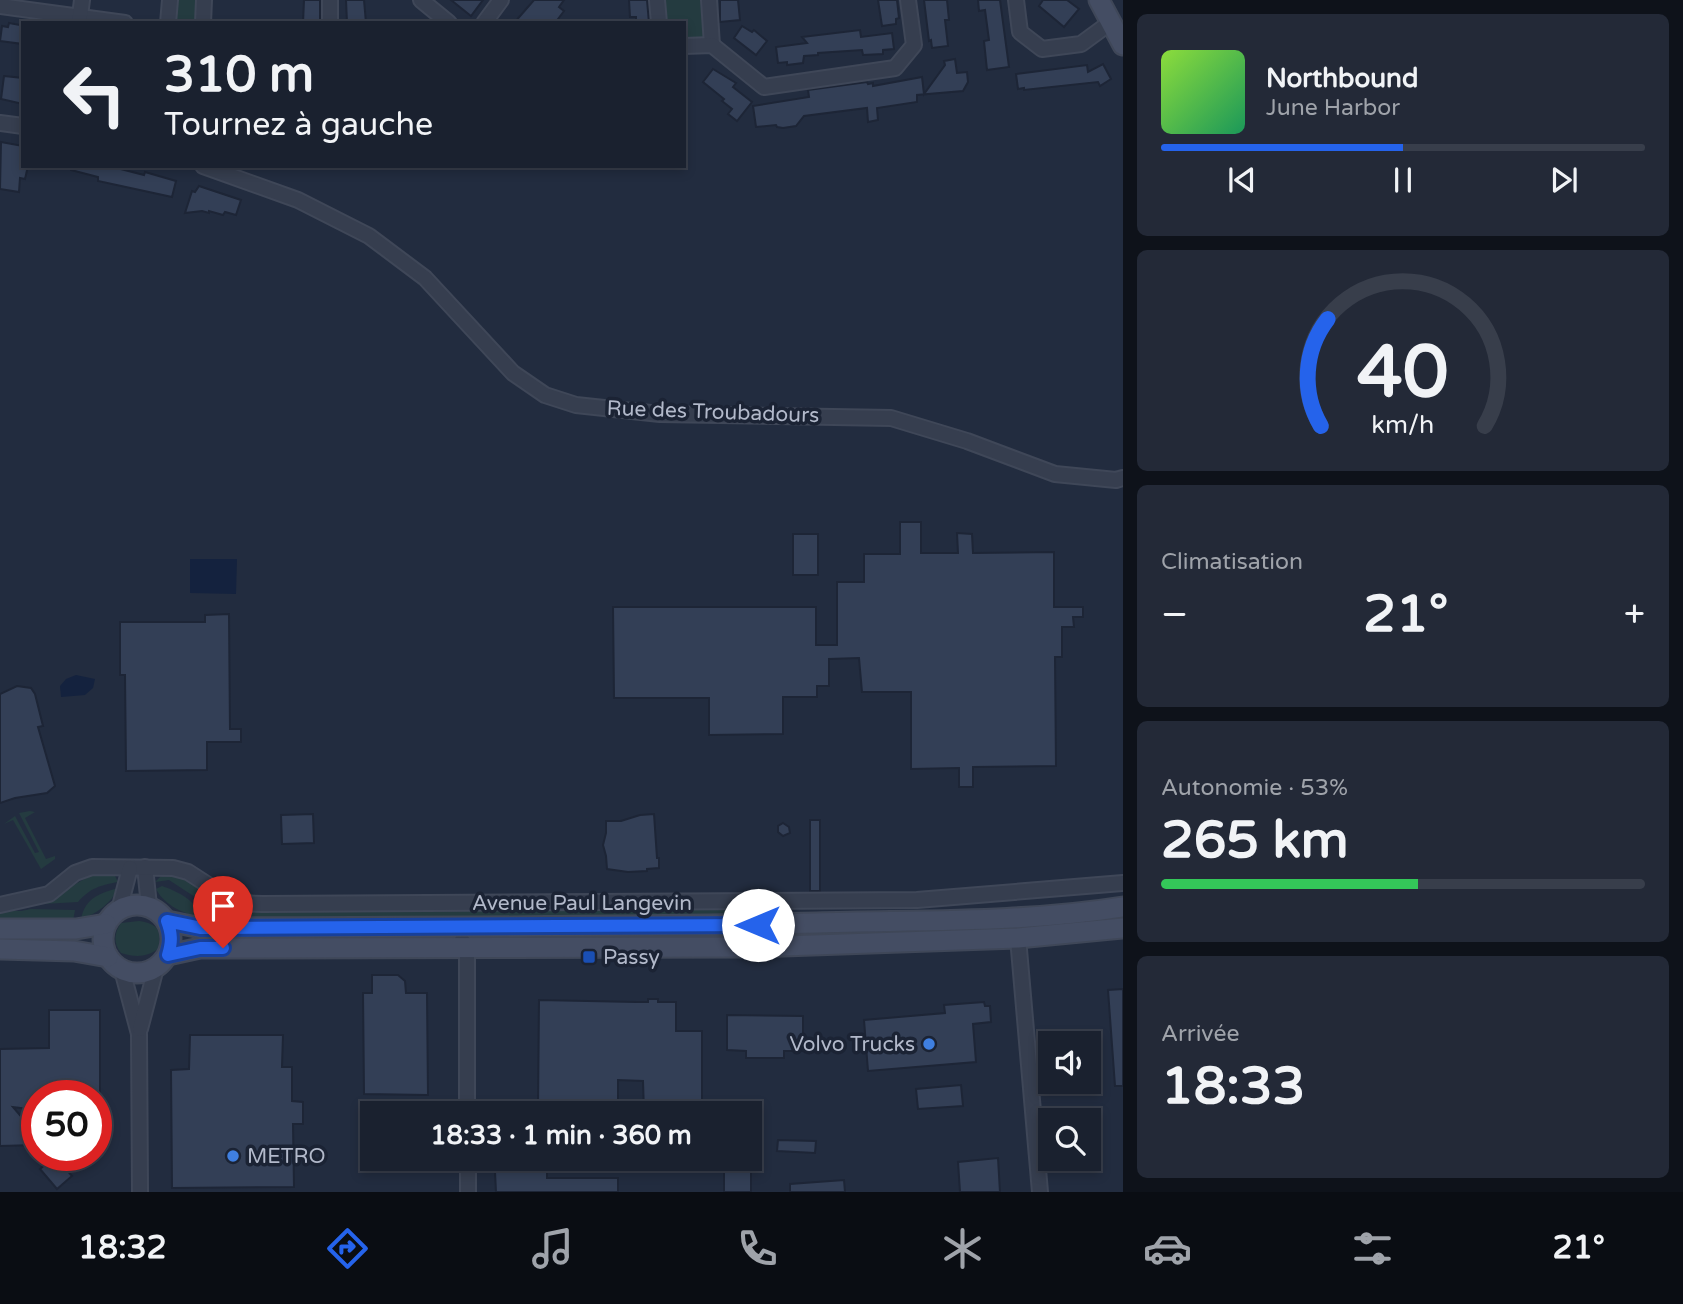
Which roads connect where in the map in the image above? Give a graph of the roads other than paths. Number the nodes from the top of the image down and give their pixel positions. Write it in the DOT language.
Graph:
graph roads {
  1 [pos="82,0"];
  2 [pos="170,0"];
  3 [pos="204,0"];
  4 [pos="331,0"];
  5 [pos="421,0"];
  6 [pos="501,0"];
  7 [pos="657,0"];
  8 [pos="709,0"];
  9 [pos="908,0"];
  10 [pos="1016,0"];
  11 [pos="1099,0"];
  12 [pos="0,6"];
  13 [pos="80,20"];
  14 [pos="168,21"];
  15 [pos="203,21"];
  16 [pos="330,21"];
  17 [pos="447,21"];
  18 [pos="485,21"];
  19 [pos="659,21"];
  20 [pos="1111,22"];
  21 [pos="712,45"];
  22 [pos="1123,45"];
  23 [pos="686,46"];
  24 [pos="0,123"];
  25 [pos="21,126"];
  26 [pos="209,168"];
  27 [pos="1123,478"];
  28 [pos="145,867"];
  29 [pos="130,868"];
  30 [pos="1123,883"];
  31 [pos="760,903"];
  32 [pos="0,905"];
  33 [pos="149,906"];
  34 [pos="1123,907"];
  35 [pos="113,917"];
  36 [pos="167,921"];
  37 [pos="758,925"];
  38 [pos="455,927"];
  39 [pos="1123,928"];
  40 [pos="0,929"];
  41 [pos="1018,939"];
  42 [pos="758,947"];
  43 [pos="0,949"];
  44 [pos="467,949"];
  45 [pos="162,961"];
  46 [pos="115,964"];
  47 [pos="139,1034"];
  48 [pos="467,1101"];
  49 [pos="468,1171"];
  50 [pos="140,1192"];
  51 [pos="468,1192"];
  52 [pos="1040,1192"];
  1 -- 13 [label="street"];
  2 -- 14 [label="street"];
  3 -- 15 [label="street"];
  4 -- 16 [label="street"];
  5 -- 17 [label="street"];
  6 -- 18 [label="street"];
  7 -- 19 [label="street"];
  8 -- 21 [label="street"];
  9 -- 21 [label="street"];
  10 -- 20 [label="street"];
  11 -- 20 [label="main road"];
  12 -- 13 [label="street"];
  20 -- 22 [label="main road"];
  21 -- 23 [label="street"];
  24 -- 25 [label="street"];
  26 -- 27 [label="street, Rue des Troubadours"];
  28 -- 29 [label="street"];
  28 -- 31 [label="street"];
  28 -- 33 [label="street"];
  29 -- 32 [label="street"];
  29 -- 35 [label="street"];
  30 -- 31 [label="street"];
  31 -- 37 [label="street"];
  33 -- 35 [label="main road"];
  33 -- 36 [label="main road"];
  34 -- 37 [label="main road, Avenue Paul Langevin"];
  35 -- 40 [label="main road"];
  35 -- 46 [label="main road"];
  36 -- 38 [label="main road, Avenue Paul Langevin"];
  36 -- 45 [label="main road"];
  37 -- 38 [label="main road, Avenue Paul Langevin"];
  37 -- 42 [label="street"];
  38 -- 44 [label="street"];
  39 -- 41 [label="main road"];
  41 -- 42 [label="main road"];
  41 -- 52 [label="street"];
  42 -- 44 [label="main road"];
  43 -- 46 [label="main road"];
  44 -- 45 [label="main road"];
  44 -- 48 [label="street"];
  45 -- 46 [label="main road"];
  45 -- 47 [label="street"];
  46 -- 47 [label="street"];
  47 -- 50 [label="street"];
  49 -- 51 [label="street"];
}
